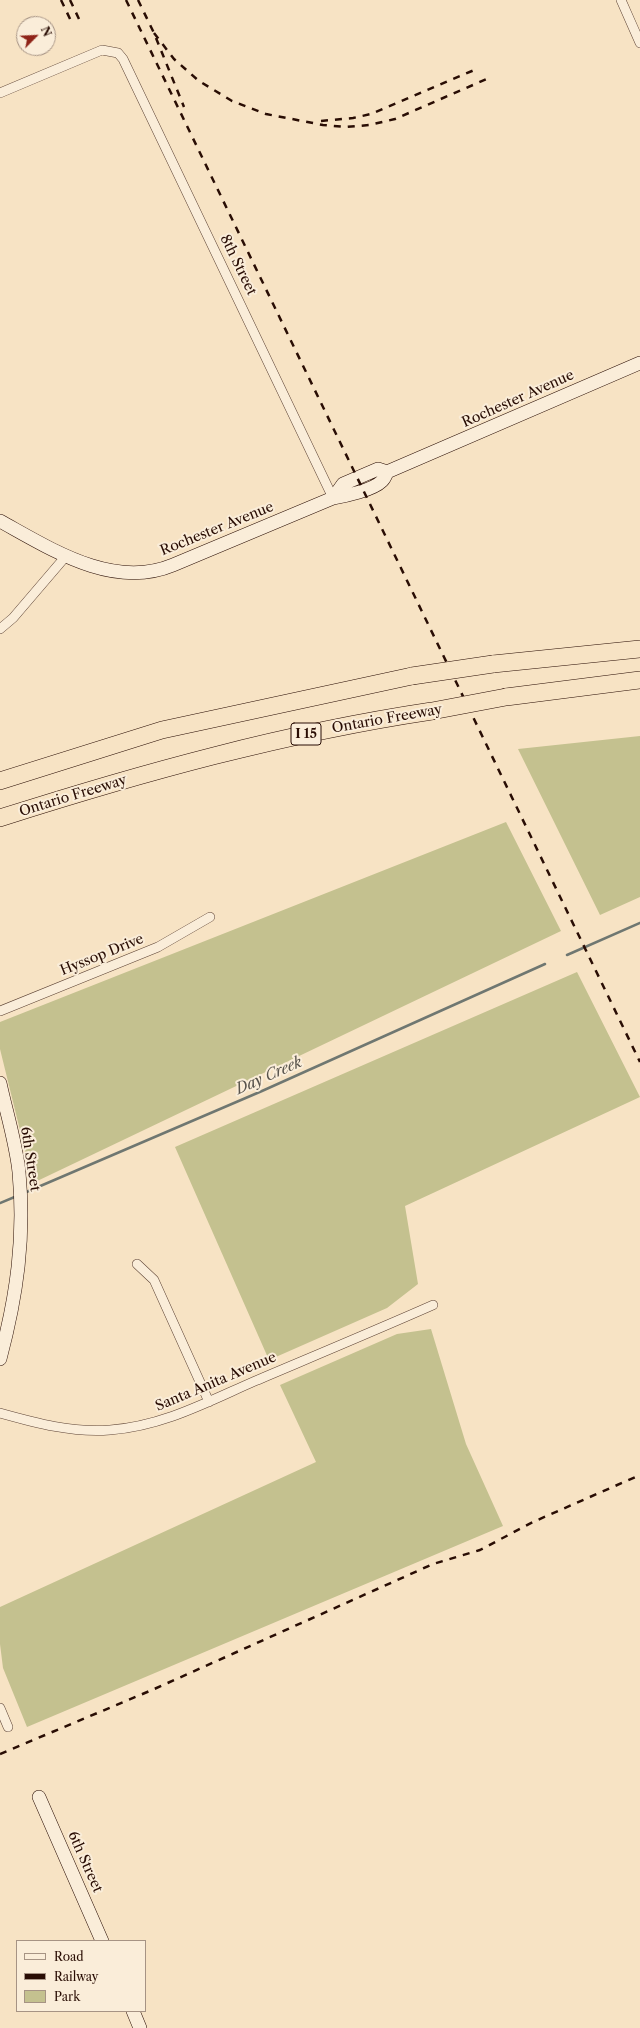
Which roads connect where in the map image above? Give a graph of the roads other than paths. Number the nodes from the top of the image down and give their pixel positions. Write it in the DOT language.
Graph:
graph roads {
  1 [pos="621,0"];
  2 [pos="640,43"];
  3 [pos="0,93"];
  4 [pos="640,363"];
  5 [pos="333,498"];
  6 [pos="0,521"];
  7 [pos="66,556"];
  8 [pos="0,629"];
  9 [pos="640,649"];
  10 [pos="640,680"];
  11 [pos="0,781"];
  12 [pos="0,818"];
  13 [pos="210,917"];
  14 [pos="0,1011"];
  15 [pos="0,1083"];
  16 [pos="137,1264"];
  17 [pos="433,1305"];
  18 [pos="0,1359"];
  19 [pos="209,1402"];
  20 [pos="0,1413"];
  21 [pos="0,1708"];
  22 [pos="8,1727"];
  23 [pos="39,1797"];
  24 [pos="102,1940"];
  25 [pos="133,2012"];
  26 [pos="140,2028"];
  1 -- 2 [label="street"];
  3 -- 5 [label="street, 8th Street"];
  4 -- 5 [label="main road, Rochester Avenue"];
  5 -- 7 [label="main road, Rochester Avenue"];
  6 -- 7 [label="main road, Rochester Avenue"];
  7 -- 8 [label="street"];
  9 -- 11 [label="highway, I 15, bridge"];
  10 -- 12 [label="highway, Ontario Freeway / I 15, bridge"];
  13 -- 14 [label="street, Hyssop Drive"];
  15 -- 18 [label="main road, 6th Street"];
  16 -- 19 [label="street"];
  17 -- 19 [label="street, Santa Anita Avenue"];
  19 -- 20 [label="street, Santa Anita Avenue"];
  21 -- 22 [label="street"];
  23 -- 24 [label="main road, 6th Street"];
  25 -- 26 [label="main road"];
}
